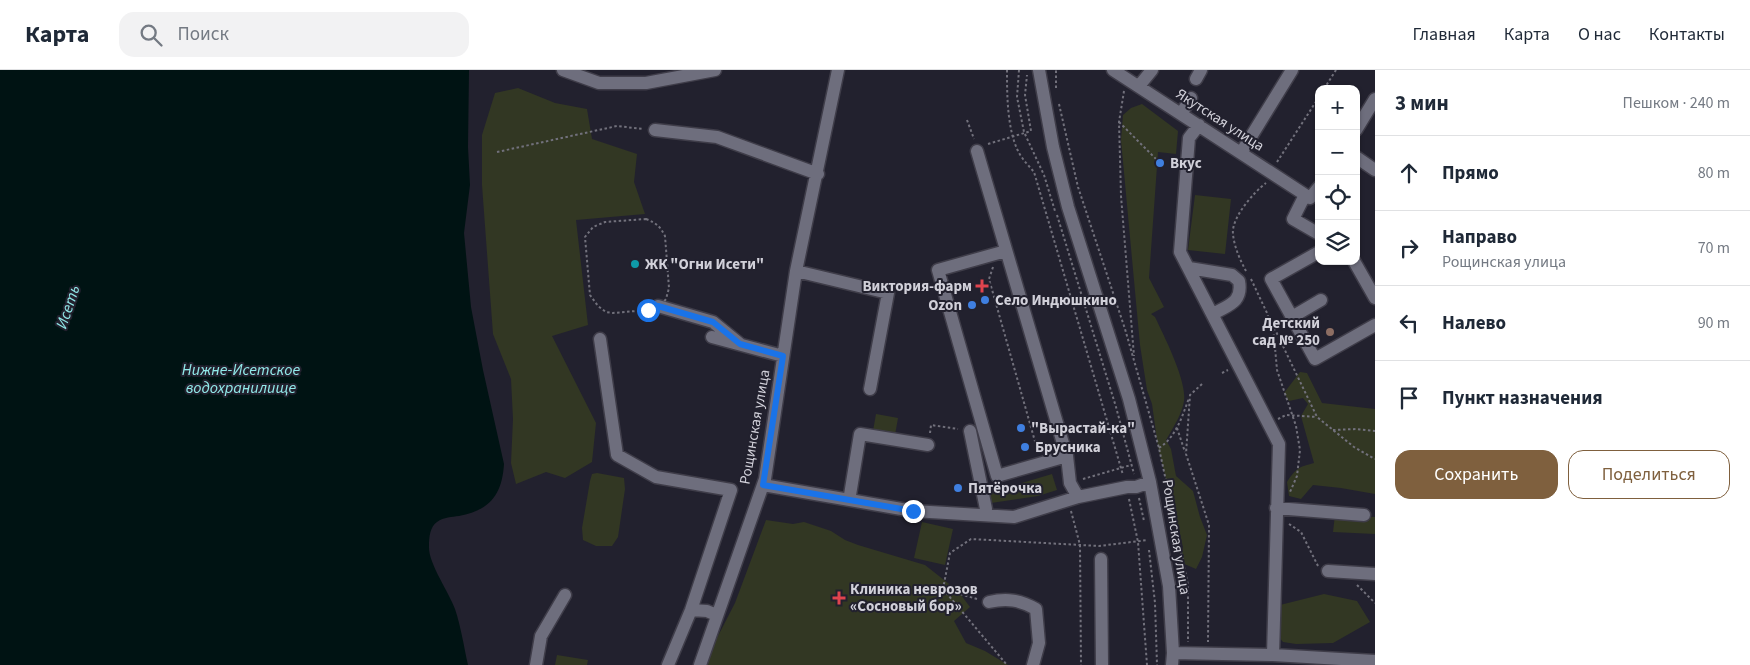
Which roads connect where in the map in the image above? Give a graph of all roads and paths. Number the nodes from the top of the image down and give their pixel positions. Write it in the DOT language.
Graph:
graph roads {
  1 [pos="563,70"];
  2 [pos="715,70"];
  3 [pos="838,70"];
  4 [pos="1007,70"];
  5 [pos="1019,70"];
  6 [pos="1027,70"];
  7 [pos="1039,70"];
  8 [pos="1113,70"];
  9 [pos="1152,70"];
  10 [pos="1292,70"];
  11 [pos="1336,70"];
  12 [pos="1134,83"];
  13 [pos="1327,85"];
  14 [pos="1191,98"];
  15 [pos="1375,99"];
  16 [pos="1315,104"];
  17 [pos="1181,114"];
  18 [pos="967,120"];
  19 [pos="1119,122"];
  20 [pos="1360,123"];
  21 [pos="1199,126"];
  22 [pos="655,130"];
  23 [pos="1024,132"];
  24 [pos="1014,136"];
  25 [pos="977,149"];
  26 [pos="497,152"];
  27 [pos="1241,153"];
  28 [pos="1158,161"];
  29 [pos="1360,161"];
  30 [pos="1375,170"];
  31 [pos="818,174"];
  32 [pos="1273,174"];
  33 [pos="1315,190"];
  34 [pos="1308,196"];
  35 [pos="1315,232"];
  36 [pos="1001,252"];
  37 [pos="1315,254"];
  38 [pos="1356,265"];
  39 [pos="1189,268"];
  40 [pos="796,271"];
  41 [pos="1375,298"];
  42 [pos="1321,300"];
  43 [pos="658,306"];
  44 [pos="1267,312"];
  45 [pos="1213,314"];
  46 [pos="1292,317"];
  47 [pos="1375,325"];
  48 [pos="712,337"];
  49 [pos="600,339"];
  50 [pos="740,344"];
  51 [pos="783,356"];
  52 [pos="1135,362"];
  53 [pos="1230,370"];
  54 [pos="1222,373"];
  55 [pos="1202,384"];
  56 [pos="870,389"];
  57 [pos="1190,396"];
  58 [pos="1292,416"];
  59 [pos="1318,417"];
  60 [pos="1268,423"];
  61 [pos="1177,428"];
  62 [pos="970,430"];
  63 [pos="1333,430"];
  64 [pos="1375,431"];
  65 [pos="928,445"];
  66 [pos="1159,448"];
  67 [pos="1186,454"];
  68 [pos="1067,456"];
  69 [pos="1375,459"];
  70 [pos="1052,460"];
  71 [pos="1132,465"];
  72 [pos="1122,469"];
  73 [pos="1150,482"];
  74 [pos="1070,483"];
  75 [pos="763,485"];
  76 [pos="1131,487"];
  77 [pos="850,495"];
  78 [pos="1073,499"];
  79 [pos="986,509"];
  80 [pos="1279,511"];
  81 [pos="1364,515"];
  82 [pos="1144,522"];
  83 [pos="1148,540"];
  84 [pos="1138,542"];
  85 [pos="1080,545"];
  86 [pos="1149,549"];
  87 [pos="1102,559"];
  88 [pos="1328,571"];
  89 [pos="1344,572"];
  90 [pos="1375,574"];
  91 [pos="943,589"];
  92 [pos="565,595"];
  93 [pos="989,602"];
  94 [pos="1375,603"];
  95 [pos="691,610"];
  96 [pos="716,615"];
  97 [pos="1208,642"];
  98 [pos="1273,655"];
  99 [pos="1172,659"];
  100 [pos="1375,661"];
  101 [pos="536,665"];
  102 [pos="668,665"];
  103 [pos="700,665"];
  104 [pos="1007,665"];
  105 [pos="1032,665"];
  106 [pos="1081,665"];
  107 [pos="1102,665"];
  108 [pos="1147,665"];
  109 [pos="1157,665"];
  1 -- 2 [label="street"];
  3 -- 31 [label="street, Рощинская улица"];
  4 -- 24 [label="path"];
  5 -- 23 [label="path"];
  6 -- 23 [label="path"];
  7 -- 73 [label="street, Рощинская улица"];
  8 -- 12 [label="street, Якутская улица"];
  9 -- 12 [label="street"];
  10 -- 27 [label="street"];
  11 -- 13 [label="path"];
  12 -- 17 [label="street, Якутская улица"];
  12 -- 19 [label="path"];
  14 -- 17 [label="street"];
  15 -- 20 [label="street"];
  16 -- 32 [label="path"];
  17 -- 21 [label="street, Якутская улица"];
  18 -- 25 [label="path"];
  19 -- 28 [label="path"];
  19 -- 52 [label="path"];
  21 -- 27 [label="street, Якутская улица"];
  21 -- 39 [label="street"];
  22 -- 26 [label="path"];
  22 -- 31 [label="street"];
  23 -- 24 [label="path"];
  23 -- 71 [label="path"];
  24 -- 25 [label="path"];
  24 -- 72 [label="path"];
  25 -- 36 [label="street"];
  27 -- 32 [label="street, Якутская улица"];
  29 -- 30 [label="street"];
  31 -- 40 [label="street, Рощинская улица"];
  32 -- 34 [label="street, Якутская улица"];
  32 -- 44 [label="path"];
  33 -- 34 [label="street"];
  34 -- 35 [label="street"];
  36 -- 68 [label="street"];
  36 -- 70 [label="path"];
  36 -- 70 [label="street"];
  37 -- 46 [label="street"];
  38 -- 41 [label="street"];
  39 -- 45 [label="street"];
  39 -- 45 [label="street"];
  40 -- 51 [label="street, Рощинская улица"];
  40 -- 56 [label="street"];
  42 -- 46 [label="street"];
  43 -- 43 [label="path"];
  43 -- 50 [label="street"];
  44 -- 58 [label="path"];
  44 -- 59 [label="path"];
  45 -- 60 [label="street"];
  46 -- 47 [label="street"];
  48 -- 50 [label="street"];
  49 -- 95 [label="street"];
  50 -- 51 [label="street"];
  51 -- 75 [label="street, Рощинская улица"];
  53 -- 54 [label="path"];
  55 -- 57 [label="path"];
  57 -- 61 [label="path"];
  57 -- 67 [label="path"];
  58 -- 59 [label="path"];
  58 -- 60 [label="path"];
  58 -- 80 [label="path"];
  59 -- 63 [label="path"];
  60 -- 80 [label="street"];
  61 -- 66 [label="path"];
  61 -- 67 [label="path"];
  62 -- 65 [label="path"];
  62 -- 79 [label="street"];
  63 -- 64 [label="path"];
  63 -- 69 [label="path"];
  65 -- 77 [label="street"];
  67 -- 97 [label="path"];
  68 -- 70 [label="street"];
  68 -- 74 [label="street"];
  71 -- 72 [label="path"];
  71 -- 76 [label="path"];
  72 -- 74 [label="path"];
  72 -- 76 [label="path"];
  73 -- 76 [label="street"];
  73 -- 99 [label="street, Рощинская улица"];
  74 -- 78 [label="street"];
  75 -- 78 [label="street"];
  75 -- 96 [label="street, Рощинская улица"];
  76 -- 78 [label="street"];
  76 -- 82 [label="path"];
  76 -- 84 [label="path"];
  78 -- 85 [label="path"];
  80 -- 81 [label="street"];
  80 -- 88 [label="path"];
  80 -- 98 [label="street"];
  83 -- 84 [label="path"];
  84 -- 85 [label="path"];
  84 -- 108 [label="path"];
  85 -- 91 [label="path"];
  85 -- 106 [label="path"];
  86 -- 109 [label="path"];
  87 -- 107 [label="street"];
  88 -- 89 [label="street"];
  89 -- 90 [label="street"];
  89 -- 94 [label="path"];
  91 -- 93 [label="path"];
  91 -- 104 [label="path"];
  92 -- 101 [label="street"];
  93 -- 105 [label="street"];
  95 -- 96 [label="street"];
  95 -- 102 [label="street"];
  96 -- 103 [label="street, Рощинская улица"];
  98 -- 99 [label="street"];
  98 -- 100 [label="street"];
}
